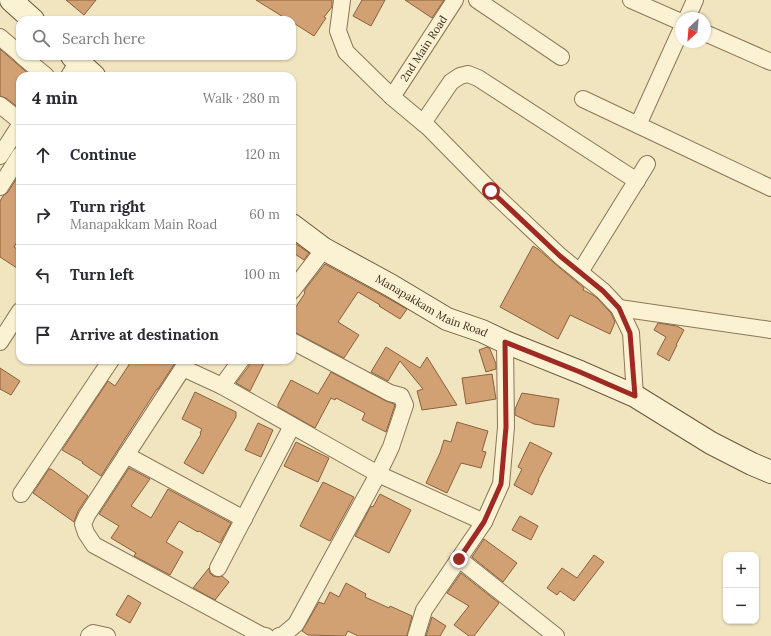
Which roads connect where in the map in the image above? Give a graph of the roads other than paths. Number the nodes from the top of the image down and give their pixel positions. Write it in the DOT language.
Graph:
graph roads {
  1 [pos="11,0"];
  2 [pos="342,0"];
  3 [pos="456,0"];
  4 [pos="477,0"];
  5 [pos="630,0"];
  6 [pos="695,0"];
  7 [pos="690,12"];
  8 [pos="29,16"];
  9 [pos="675,19"];
  10 [pos="711,35"];
  11 [pos="0,38"];
  12 [pos="675,43"];
  13 [pos="16,51"];
  14 [pos="560,58"];
  15 [pos="27,60"];
  16 [pos="771,62"];
  17 [pos="73,64"];
  18 [pos="41,72"];
  19 [pos="87,72"];
  20 [pos="392,97"];
  21 [pos="583,99"];
  22 [pos="0,106"];
  23 [pos="16,118"];
  24 [pos="423,122"];
  25 [pos="638,124"];
  26 [pos="16,131"];
  27 [pos="0,156"];
  28 [pos="16,161"];
  29 [pos="647,164"];
  30 [pos="637,180"];
  31 [pos="0,187"];
  32 [pos="771,188"];
  33 [pos="296,228"];
  34 [pos="324,249"];
  35 [pos="580,272"];
  36 [pos="296,286"];
  37 [pos="619,308"];
  38 [pos="16,317"];
  39 [pos="771,330"];
  40 [pos="0,342"];
  41 [pos="505,342"];
  42 [pos="296,343"];
  43 [pos="108,364"];
  44 [pos="238,364"];
  45 [pos="222,386"];
  46 [pos="635,396"];
  47 [pos="292,426"];
  48 [pos="126,455"];
  49 [pos="771,472"];
  50 [pos="378,474"];
  51 [pos="21,494"];
  52 [pos="244,519"];
  53 [pos="484,522"];
  54 [pos="459,559"];
  55 [pos="218,568"];
  56 [pos="89,636"];
  57 [pos="107,636"];
  58 [pos="266,636"];
  59 [pos="279,636"];
  60 [pos="416,636"];
  61 [pos="556,636"];
  1 -- 8 [label="main road"];
  2 -- 20 [label="street"];
  3 -- 20 [label="street, 2nd Main Road"];
  4 -- 14 [label="street"];
  5 -- 9 [label="street"];
  6 -- 7 [label="street"];
  10 -- 16 [label="street"];
  11 -- 13 [label="street"];
  12 -- 25 [label="street"];
  15 -- 18 [label="street"];
  17 -- 19 [label="main road"];
  20 -- 24 [label="street"];
  21 -- 25 [label="street"];
  22 -- 23 [label="street"];
  24 -- 30 [label="street"];
  24 -- 35 [label="street"];
  25 -- 32 [label="street"];
  26 -- 27 [label="street"];
  28 -- 31 [label="street"];
  29 -- 30 [label="street"];
  30 -- 35 [label="street"];
  33 -- 34 [label="main road, Manapakkam Main Road"];
  34 -- 36 [label="street"];
  34 -- 41 [label="main road, Manapakkam Main Road"];
  35 -- 37 [label="street"];
  37 -- 39 [label="street"];
  37 -- 46 [label="street"];
  38 -- 40 [label="street"];
  41 -- 46 [label="main road, Manapakkam Main Road"];
  41 -- 53 [label="street"];
  42 -- 50 [label="street"];
  43 -- 51 [label="street"];
  44 -- 45 [label="street"];
  45 -- 47 [label="street"];
  45 -- 48 [label="street"];
  46 -- 49 [label="main road, Manapakkam Main Road"];
  47 -- 50 [label="street"];
  47 -- 52 [label="street"];
  48 -- 52 [label="street"];
  48 -- 58 [label="street"];
  50 -- 53 [label="street"];
  50 -- 59 [label="street"];
  52 -- 55 [label="street"];
  53 -- 54 [label="street"];
  54 -- 60 [label="street"];
  54 -- 61 [label="street"];
  56 -- 57 [label="street"];
}
